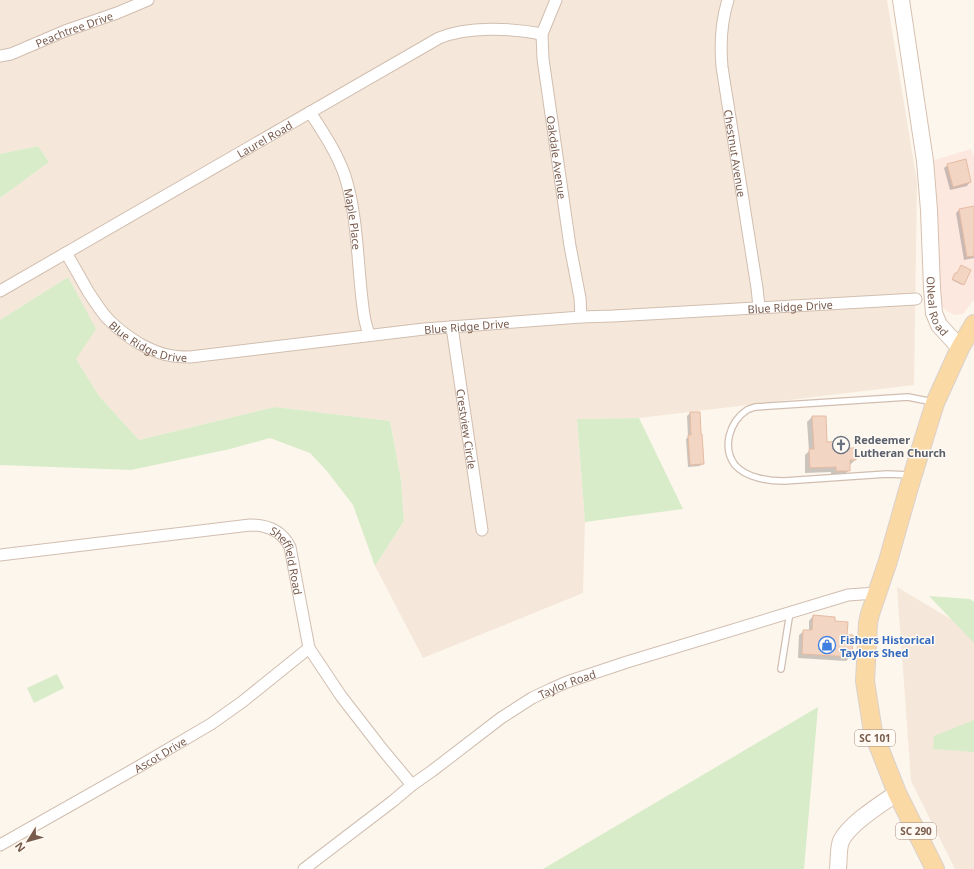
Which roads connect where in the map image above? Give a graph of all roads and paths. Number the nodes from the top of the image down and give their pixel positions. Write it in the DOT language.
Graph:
graph roads {
  1 [pos="148,0"];
  2 [pos="556,0"];
  3 [pos="728,0"];
  4 [pos="901,0"];
  5 [pos="542,34"];
  6 [pos="0,56"];
  7 [pos="310,112"];
  8 [pos="66,253"];
  9 [pos="0,291"];
  10 [pos="916,299"];
  11 [pos="759,308"];
  12 [pos="581,317"];
  13 [pos="974,324"];
  14 [pos="452,327"];
  15 [pos="369,335"];
  16 [pos="960,348"];
  17 [pos="935,403"];
  18 [pos="912,475"];
  19 [pos="482,530"];
  20 [pos="0,555"];
  21 [pos="876,593"];
  22 [pos="790,612"];
  23 [pos="309,648"];
  24 [pos="781,669"];
  25 [pos="412,785"];
  26 [pos="897,793"];
  27 [pos="0,845"];
  28 [pos="304,869"];
  29 [pos="838,869"];
  30 [pos="936,869"];
  1 -- 6 [label="street, Peachtree Drive"];
  2 -- 5 [label="street, Oakdale Avenue"];
  3 -- 11 [label="street, Chestnut Avenue"];
  4 -- 16 [label="street, ONeal Road"];
  5 -- 7 [label="street, Laurel Road"];
  5 -- 12 [label="street, Oakdale Avenue"];
  7 -- 8 [label="street, Laurel Road"];
  7 -- 15 [label="street, Maple Place"];
  8 -- 9 [label="street, Laurel Road"];
  8 -- 15 [label="street, Blue Ridge Drive"];
  10 -- 11 [label="street, Blue Ridge Drive"];
  11 -- 12 [label="street, Blue Ridge Drive"];
  12 -- 14 [label="street, Blue Ridge Drive"];
  13 -- 16 [label="main road, SC 101"];
  14 -- 15 [label="street, Blue Ridge Drive"];
  14 -- 19 [label="street, Crestview Circle"];
  16 -- 17 [label="main road, ONeal Road / SC 101"];
  17 -- 18 [label="main road, ONeal Road / SC 101"];
  17 -- 18 [label="lane"];
  18 -- 21 [label="main road, ONeal Road / SC 101"];
  20 -- 23 [label="street, Sheffield Road"];
  21 -- 22 [label="street, Taylor Road"];
  21 -- 26 [label="main road, SC 101"];
  22 -- 24 [label="lane"];
  22 -- 25 [label="street, Taylor Road"];
  23 -- 25 [label="street, Sheffield Road"];
  23 -- 27 [label="street, Ascot Drive"];
  25 -- 28 [label="street, Taylor Road"];
  26 -- 29 [label="street"];
  26 -- 30 [label="main road, SC 290"];
}
